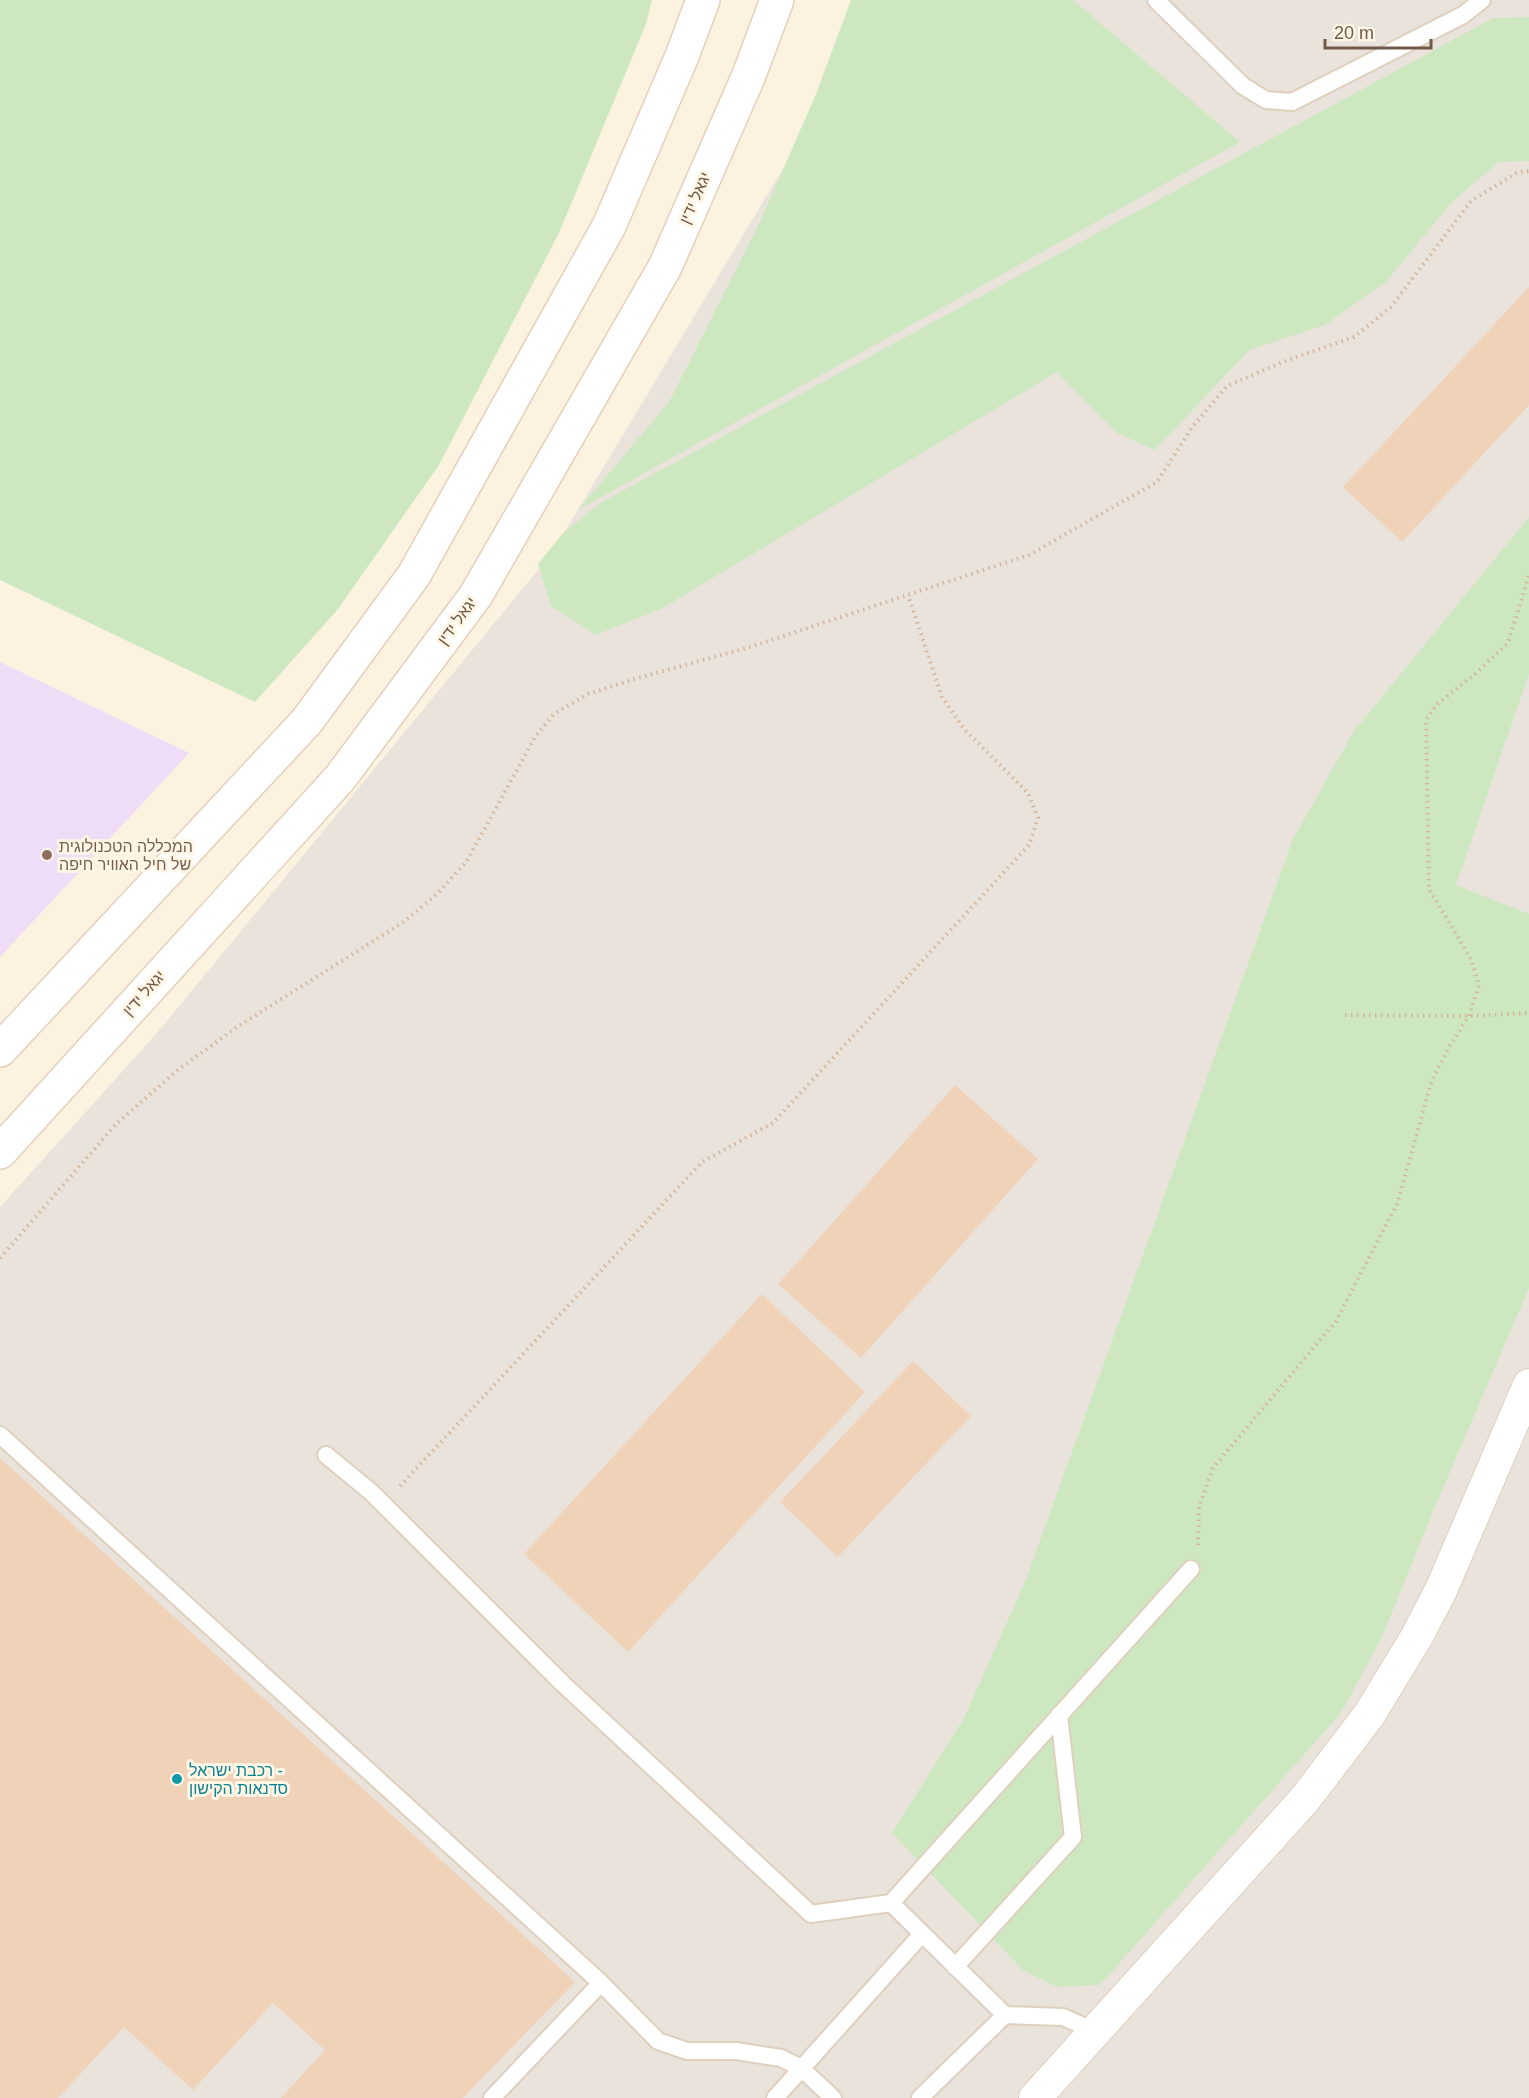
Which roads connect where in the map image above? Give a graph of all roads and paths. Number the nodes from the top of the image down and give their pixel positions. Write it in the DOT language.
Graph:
graph roads {
  1 [pos="704,0"];
  2 [pos="777,0"];
  3 [pos="1156,0"];
  4 [pos="1482,0"];
  5 [pos="1529,171"];
  6 [pos="1529,575"];
  7 [pos="908,594"];
  8 [pos="1529,1013"];
  9 [pos="1345,1016"];
  10 [pos="1469,1016"];
  11 [pos="0,1050"];
  12 [pos="0,1152"];
  13 [pos="0,1258"];
  14 [pos="1529,1384"];
  15 [pos="0,1435"];
  16 [pos="326,1455"];
  17 [pos="383,1504"];
  18 [pos="1191,1569"];
  19 [pos="1059,1715"];
  20 [pos="891,1903"];
  21 [pos="922,1934"];
  22 [pos="955,1967"];
  23 [pos="601,1983"];
  24 [pos="1005,2015"];
  25 [pos="1096,2031"];
  26 [pos="801,2068"];
  27 [pos="492,2098"];
  28 [pos="775,2098"];
  29 [pos="833,2098"];
  30 [pos="920,2098"];
  31 [pos="1035,2098"];
  1 -- 11 [label="main road"];
  2 -- 12 [label="main road, יגאל ידין"];
  3 -- 4 [label="lane"];
  5 -- 7 [label="path"];
  6 -- 10 [label="path"];
  7 -- 13 [label="path"];
  7 -- 17 [label="path"];
  8 -- 10 [label="path"];
  9 -- 10 [label="path"];
  10 -- 18 [label="path"];
  14 -- 25 [label="street"];
  15 -- 23 [label="lane"];
  16 -- 17 [label="lane"];
  17 -- 20 [label="lane"];
  18 -- 19 [label="lane"];
  19 -- 20 [label="lane"];
  19 -- 22 [label="lane"];
  20 -- 21 [label="lane"];
  21 -- 22 [label="lane"];
  21 -- 26 [label="lane"];
  22 -- 24 [label="lane"];
  23 -- 26 [label="lane"];
  23 -- 27 [label="lane"];
  24 -- 25 [label="lane"];
  24 -- 30 [label="lane"];
  25 -- 31 [label="street"];
  26 -- 28 [label="lane"];
  26 -- 29 [label="lane"];
}
